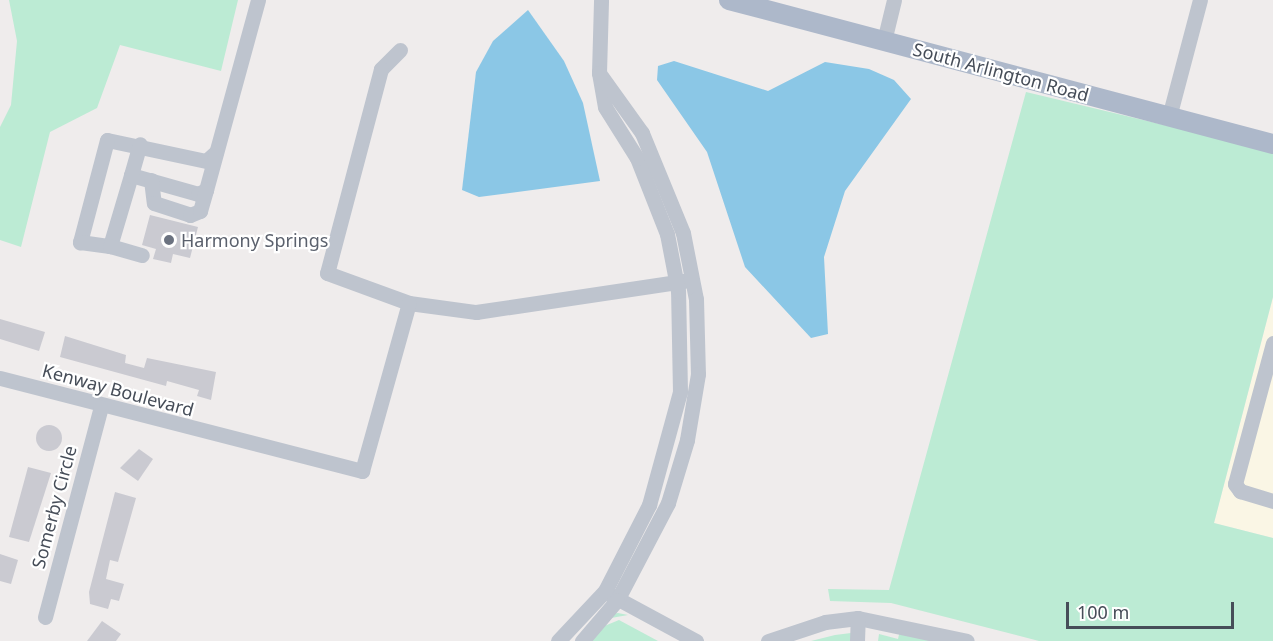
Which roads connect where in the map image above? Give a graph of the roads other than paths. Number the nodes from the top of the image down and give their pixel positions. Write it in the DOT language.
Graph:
graph roads {
  1 [pos="258,0"];
  2 [pos="601,0"];
  3 [pos="729,0"];
  4 [pos="894,0"];
  5 [pos="1200,0"];
  6 [pos="884,41"];
  7 [pos="400,50"];
  8 [pos="599,73"];
  9 [pos="1169,117"];
  10 [pos="140,144"];
  11 [pos="1273,144"];
  12 [pos="216,152"];
  13 [pos="131,175"];
  14 [pos="151,180"];
  15 [pos="206,190"];
  16 [pos="110,246"];
  17 [pos="142,255"];
  18 [pos="693,279"];
  19 [pos="676,282"];
  20 [pos="409,303"];
  21 [pos="1273,343"];
  22 [pos="0,378"];
  23 [pos="101,406"];
  24 [pos="1273,501"];
  25 [pos="611,596"];
  26 [pos="45,617"];
  27 [pos="858,618"];
  28 [pos="912,634"];
  29 [pos="558,641"];
  30 [pos="582,641"];
  31 [pos="696,641"];
  32 [pos="768,641"];
  33 [pos="857,641"];
  34 [pos="967,641"];
  1 -- 12 [label="street"];
  2 -- 8 [label="street"];
  3 -- 6 [label="main road, South Arlington Road"];
  4 -- 6 [label="street"];
  5 -- 9 [label="street"];
  6 -- 9 [label="main road, South Arlington Road"];
  7 -- 20 [label="street"];
  8 -- 18 [label="street"];
  8 -- 19 [label="street"];
  9 -- 11 [label="main road, South Arlington Road"];
  10 -- 12 [label="street"];
  10 -- 13 [label="street"];
  10 -- 16 [label="street"];
  12 -- 15 [label="street"];
  13 -- 14 [label="street"];
  13 -- 16 [label="street"];
  14 -- 15 [label="street"];
  14 -- 15 [label="street"];
  16 -- 17 [label="street"];
  18 -- 19 [label="street"];
  18 -- 25 [label="street"];
  19 -- 20 [label="street"];
  19 -- 25 [label="street"];
  20 -- 23 [label="street, Kenway Boulevard"];
  21 -- 24 [label="street"];
  22 -- 23 [label="street, Kenway Boulevard"];
  23 -- 26 [label="street, Somerby Circle"];
  25 -- 29 [label="street"];
  25 -- 30 [label="street"];
  25 -- 31 [label="street"];
  27 -- 28 [label="street"];
  27 -- 32 [label="street"];
  27 -- 33 [label="street"];
  28 -- 34 [label="street"];
}
